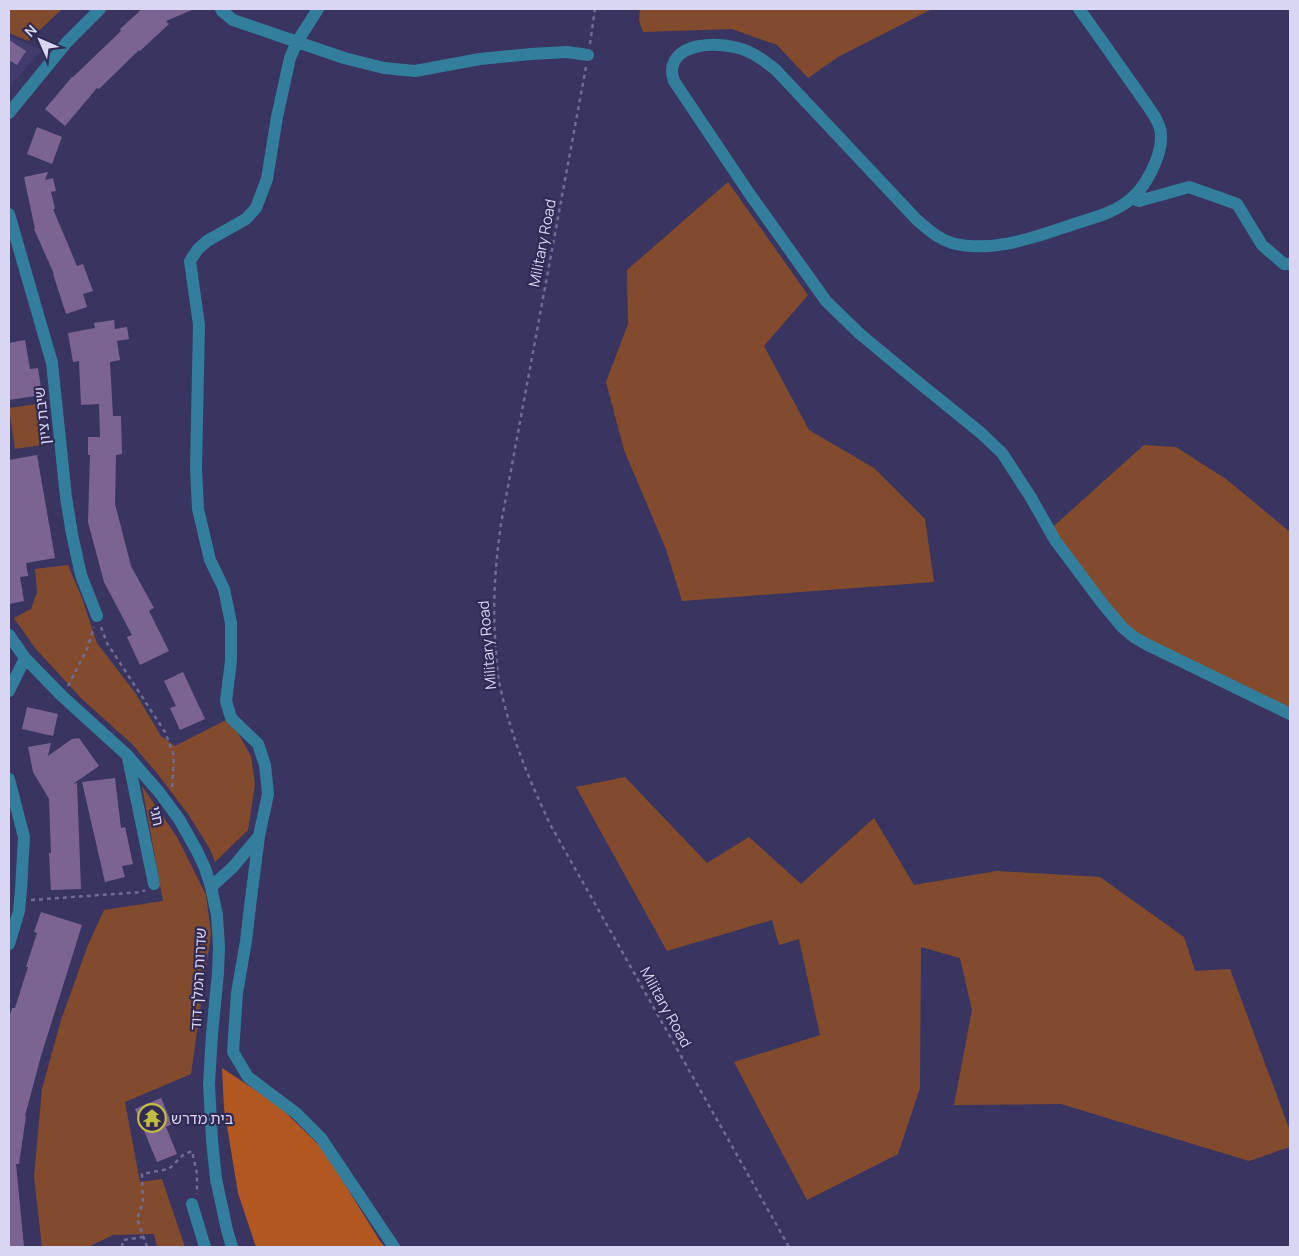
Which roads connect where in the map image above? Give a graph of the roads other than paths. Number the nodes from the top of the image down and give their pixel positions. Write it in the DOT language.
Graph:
graph roads {
  1 [pos="100,9"];
  2 [pos="221,9"];
  3 [pos="318,9"];
  4 [pos="1079,9"];
  5 [pos="297,42"];
  6 [pos="588,55"];
  7 [pos="9,113"];
  8 [pos="1132,198"];
  9 [pos="9,214"];
  10 [pos="1290,264"];
  11 [pos="98,616"];
  12 [pos="9,635"];
  13 [pos="25,658"];
  14 [pos="9,691"];
  15 [pos="1290,714"];
  16 [pos="128,755"];
  17 [pos="9,778"];
  18 [pos="260,836"];
  19 [pos="154,884"];
  20 [pos="211,887"];
  21 [pos="9,944"];
  22 [pos="192,1204"];
  23 [pos="205,1247"];
  24 [pos="232,1247"];
  25 [pos="394,1247"];
  1 -- 7 [label="street"];
  2 -- 5 [label="street"];
  3 -- 5 [label="street"];
  4 -- 8 [label="street"];
  5 -- 6 [label="street"];
  5 -- 18 [label="street"];
  8 -- 10 [label="street"];
  8 -- 15 [label="street"];
  9 -- 11 [label="street, שיבת ציון"];
  12 -- 13 [label="street, שדרות המלך דוד"];
  13 -- 14 [label="street"];
  13 -- 16 [label="street, שדרות המלך דוד"];
  16 -- 19 [label="street, חגי"];
  16 -- 20 [label="street, שדרות המלך דוד"];
  17 -- 21 [label="street"];
  18 -- 20 [label="street"];
  18 -- 25 [label="street"];
  20 -- 24 [label="street, שדרות המלך דוד"];
  22 -- 23 [label="street"];
}
